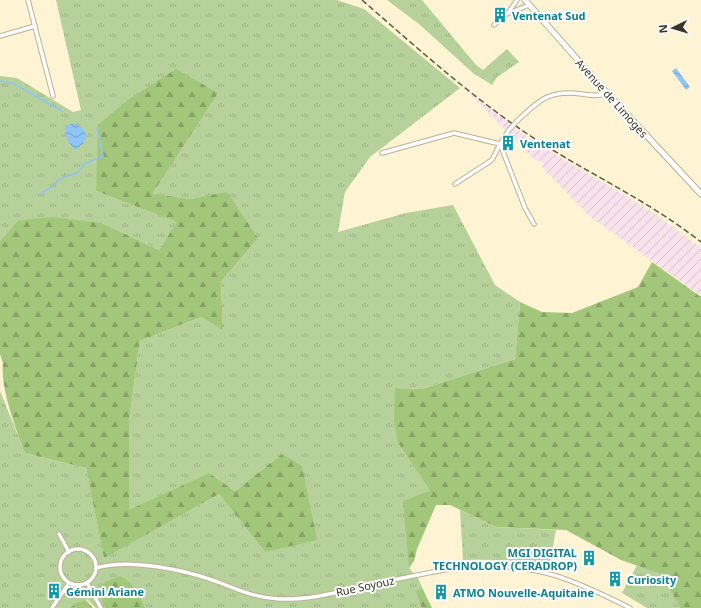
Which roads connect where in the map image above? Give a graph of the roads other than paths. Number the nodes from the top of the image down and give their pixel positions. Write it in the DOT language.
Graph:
graph roads {
  1 [pos="28,0"];
  2 [pos="517,0"];
  3 [pos="525,0"];
  4 [pos="529,5"];
  5 [pos="508,13"];
  6 [pos="494,25"];
  7 [pos="35,26"];
  8 [pos="0,36"];
  9 [pos="607,93"];
  10 [pos="53,96"];
  11 [pos="500,144"];
  12 [pos="382,153"];
  13 [pos="455,184"];
  14 [pos="701,194"];
  15 [pos="534,224"];
  16 [pos="59,534"];
  17 [pos="69,552"];
  18 [pos="96,568"];
  19 [pos="69,583"];
  20 [pos="87,583"];
  21 [pos="52,608"];
  22 [pos="101,608"];
  23 [pos="630,608"];
  1 -- 7 [label="street"];
  2 -- 5 [label="street"];
  3 -- 4 [label="main road, Avenue de Limoges"];
  4 -- 5 [label="street"];
  4 -- 9 [label="main road, Avenue de Limoges"];
  5 -- 6 [label="street"];
  7 -- 8 [label="street"];
  7 -- 10 [label="street"];
  9 -- 11 [label="street, bridge"];
  9 -- 14 [label="main road, Avenue de Limoges"];
  11 -- 12 [label="street"];
  11 -- 13 [label="street"];
  11 -- 15 [label="street"];
  16 -- 17 [label="street"];
  17 -- 18 [label="street"];
  17 -- 19 [label="street"];
  18 -- 20 [label="street"];
  18 -- 23 [label="street, Rue Soyouz"];
  19 -- 20 [label="street"];
  19 -- 21 [label="street"];
  20 -- 22 [label="street"];
}
